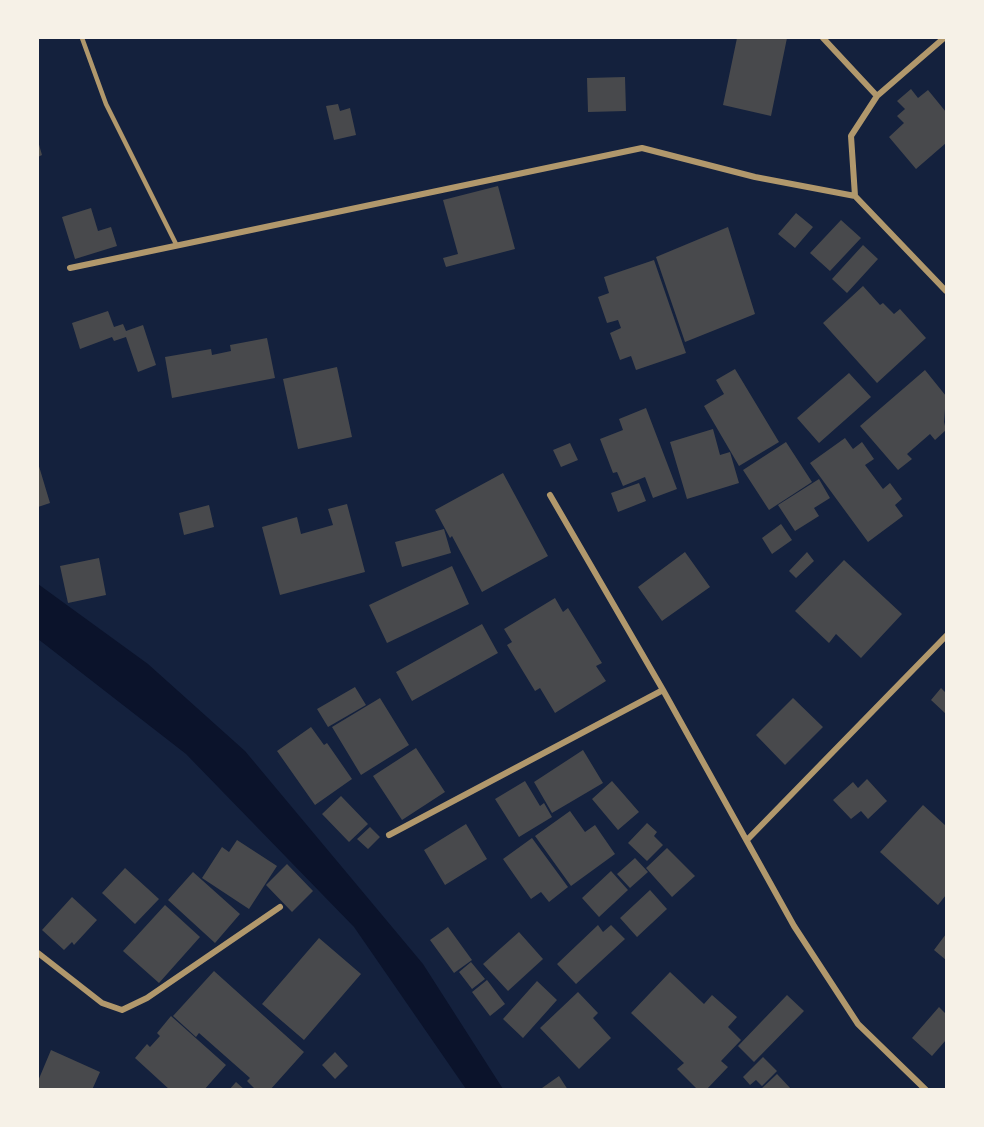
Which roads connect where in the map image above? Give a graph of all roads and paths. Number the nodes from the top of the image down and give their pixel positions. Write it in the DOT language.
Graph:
graph roads {
  1 [pos="82,38"];
  2 [pos="823,38"];
  3 [pos="944,38"];
  4 [pos="877,96"];
  5 [pos="855,196"];
  6 [pos="176,244"];
  7 [pos="70,268"];
  8 [pos="946,291"];
  9 [pos="550,495"];
  10 [pos="946,636"];
  11 [pos="663,690"];
  12 [pos="389,835"];
  13 [pos="747,840"];
  14 [pos="280,907"];
  15 [pos="38,953"];
  16 [pos="926,1089"];
  1 -- 6 [label="lane"];
  2 -- 4 [label="street"];
  3 -- 4 [label="street"];
  4 -- 5 [label="street"];
  5 -- 6 [label="street"];
  5 -- 8 [label="street"];
  6 -- 7 [label="street"];
  9 -- 11 [label="street"];
  10 -- 13 [label="street"];
  11 -- 12 [label="street"];
  11 -- 13 [label="street"];
  13 -- 16 [label="street"];
  14 -- 15 [label="street"];
}
